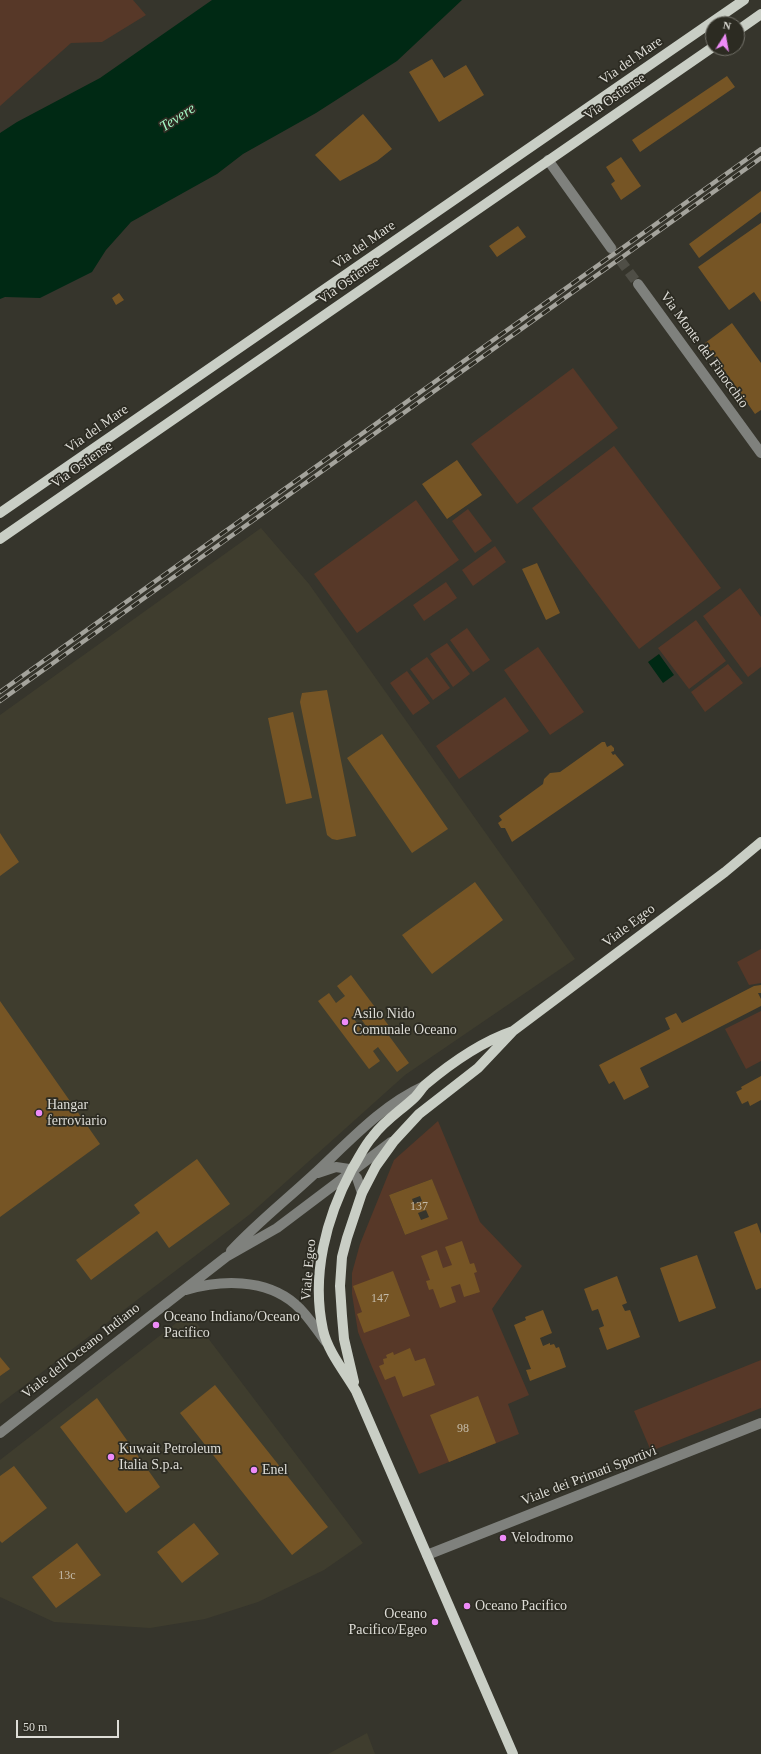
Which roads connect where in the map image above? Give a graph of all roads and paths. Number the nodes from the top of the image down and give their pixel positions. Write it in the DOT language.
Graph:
graph roads {
  1 [pos="744,0"];
  2 [pos="761,14"];
  3 [pos="745,25"];
  4 [pos="705,52"];
  5 [pos="548,160"];
  6 [pos="611,248"];
  7 [pos="638,284"];
  8 [pos="761,453"];
  9 [pos="0,513"];
  10 [pos="0,539"];
  11 [pos="761,842"];
  12 [pos="513,1031"];
  13 [pos="424,1086"];
  14 [pos="394,1141"];
  15 [pos="351,1171"];
  16 [pos="313,1176"];
  17 [pos="362,1193"];
  18 [pos="226,1257"];
  19 [pos="180,1292"];
  20 [pos="327,1343"];
  21 [pos="356,1391"];
  22 [pos="761,1423"];
  23 [pos="0,1433"];
  24 [pos="427,1555"];
  25 [pos="513,1754"];
  1 -- 9 [label="main road, Via del Mare"];
  2 -- 3 [label="main road"];
  4 -- 5 [label="main road, Via Ostiense"];
  5 -- 6 [label="street"];
  5 -- 10 [label="main road, Via Ostiense"];
  7 -- 8 [label="street, Via Monte del Finocchio"];
  11 -- 12 [label="main road, Viale Egeo"];
  12 -- 13 [label="main road, Viale Egeo"];
  12 -- 14 [label="main road, Viale Egeo"];
  13 -- 15 [label="main road, Viale Egeo"];
  13 -- 16 [label="street, Viale dell'Oceano Indiano"];
  14 -- 15 [label="street, Viale Egeo"];
  14 -- 17 [label="main road, Viale Egeo"];
  15 -- 16 [label="street, Viale dell'Oceano Indiano"];
  15 -- 17 [label="street"];
  15 -- 18 [label="street, Viale dell'Oceano Indiano"];
  15 -- 20 [label="main road, Viale Egeo"];
  16 -- 18 [label="street, Viale dell'Oceano Indiano"];
  17 -- 21 [label="main road, Viale Egeo"];
  18 -- 19 [label="street, Viale dell'Oceano Indiano"];
  19 -- 20 [label="street, Viale dell'Oceano Indiano"];
  19 -- 23 [label="street, Viale dell'Oceano Indiano"];
  20 -- 21 [label="main road, Viale Egeo"];
  21 -- 24 [label="main road, Viale Egeo"];
  22 -- 24 [label="street, Viale dei Primati Sportivi"];
  24 -- 25 [label="main road, Viale Egeo"];
}
